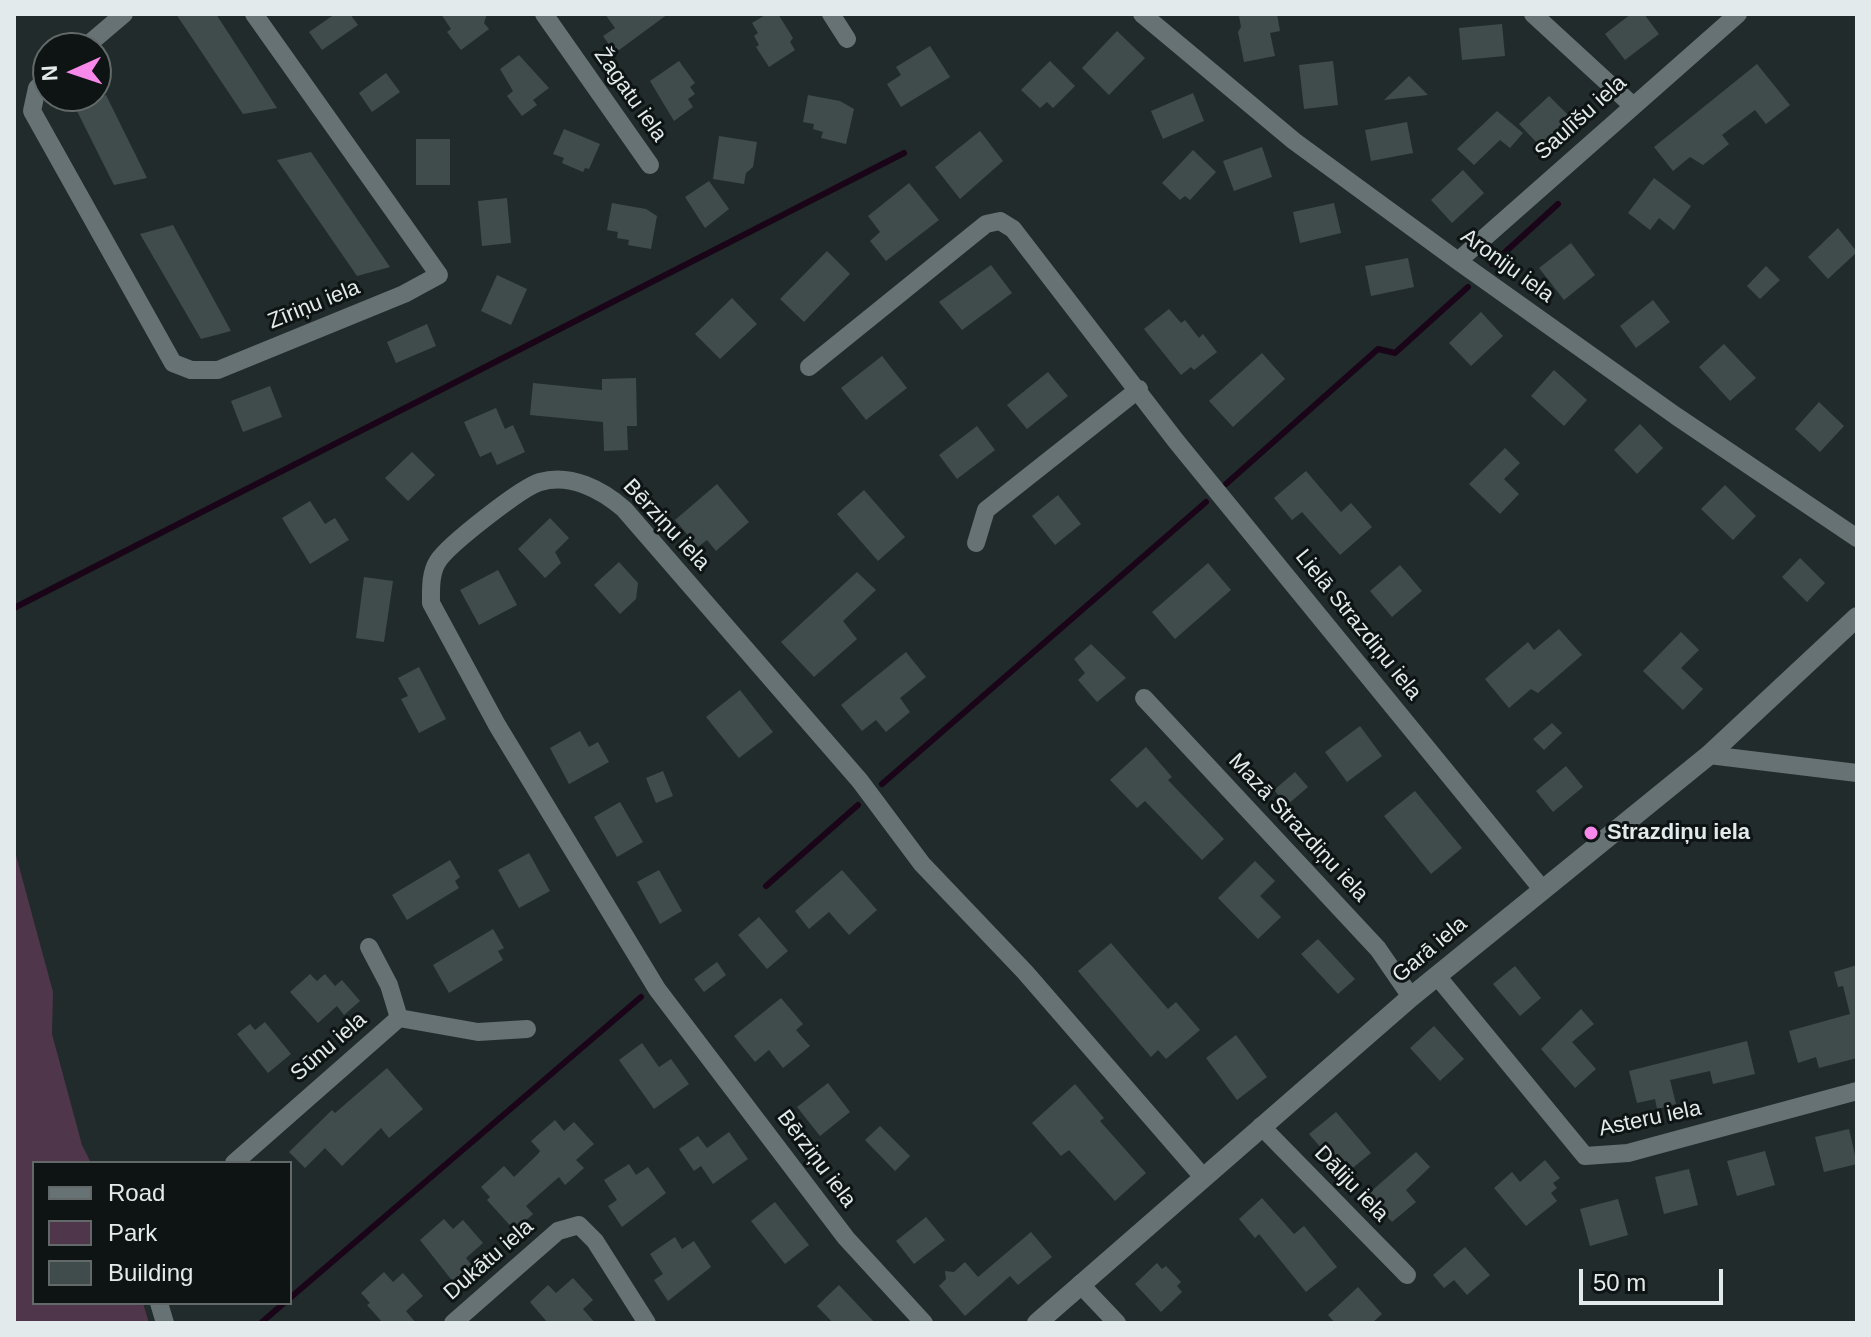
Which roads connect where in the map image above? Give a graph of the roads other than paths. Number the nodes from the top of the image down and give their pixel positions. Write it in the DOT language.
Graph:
graph roads {
  1 [pos="124,14"];
  2 [pos="254,14"];
  3 [pos="544,14"];
  4 [pos="831,14"];
  5 [pos="1142,14"];
  6 [pos="1533,14"];
  7 [pos="1738,14"];
  8 [pos="103,32"];
  9 [pos="847,39"];
  10 [pos="1631,104"];
  11 [pos="33,112"];
  12 [pos="650,165"];
  13 [pos="1458,261"];
  14 [pos="809,367"];
  15 [pos="1139,389"];
  16 [pos="1857,538"];
  17 [pos="976,543"];
  18 [pos="1857,617"];
  19 [pos="1144,698"];
  20 [pos="1709,755"];
  21 [pos="1857,773"];
  22 [pos="1542,889"];
  23 [pos="369,947"];
  24 [pos="1437,976"];
  25 [pos="1411,997"];
  26 [pos="399,1018"];
  27 [pos="527,1029"];
  28 [pos="1857,1091"];
  29 [pos="1261,1126"];
  30 [pos="236,1161"];
  31 [pos="1203,1177"];
  32 [pos="1407,1275"];
  33 [pos="1080,1284"];
  34 [pos="453,1323"];
  35 [pos="647,1323"];
  36 [pos="924,1323"];
  37 [pos="1037,1323"];
  38 [pos="1117,1323"];
  1 -- 8 [label="street"];
  2 -- 11 [label="street, Zīriņu iela"];
  3 -- 12 [label="street, Žagatu iela"];
  4 -- 9 [label="street"];
  5 -- 13 [label="street, Aroniju iela"];
  6 -- 10 [label="street"];
  7 -- 10 [label="street, Saulīšu iela"];
  10 -- 13 [label="street, Saulīšu iela"];
  13 -- 16 [label="street, Aroniju iela"];
  14 -- 15 [label="street, Lielā Strazdiņu iela"];
  15 -- 17 [label="street"];
  15 -- 22 [label="street, Lielā Strazdiņu iela"];
  18 -- 20 [label="street, Garā iela"];
  19 -- 25 [label="street, Mazā Strazdiņu iela"];
  20 -- 21 [label="street"];
  20 -- 22 [label="street, Garā iela"];
  22 -- 24 [label="street, Garā iela"];
  23 -- 26 [label="street, Sūnu iela"];
  24 -- 25 [label="street, Garā iela"];
  24 -- 28 [label="street, Asteru iela"];
  25 -- 29 [label="street, Garā iela"];
  26 -- 27 [label="street"];
  26 -- 30 [label="street, Sūnu iela"];
  29 -- 31 [label="street, Garā iela"];
  29 -- 32 [label="street, Dāliju iela"];
  31 -- 33 [label="street, Garā iela"];
  31 -- 36 [label="street, Bērziņu iela"];
  33 -- 37 [label="street, Garā iela"];
  33 -- 38 [label="street"];
  34 -- 35 [label="street, Dukātu iela"];
}
